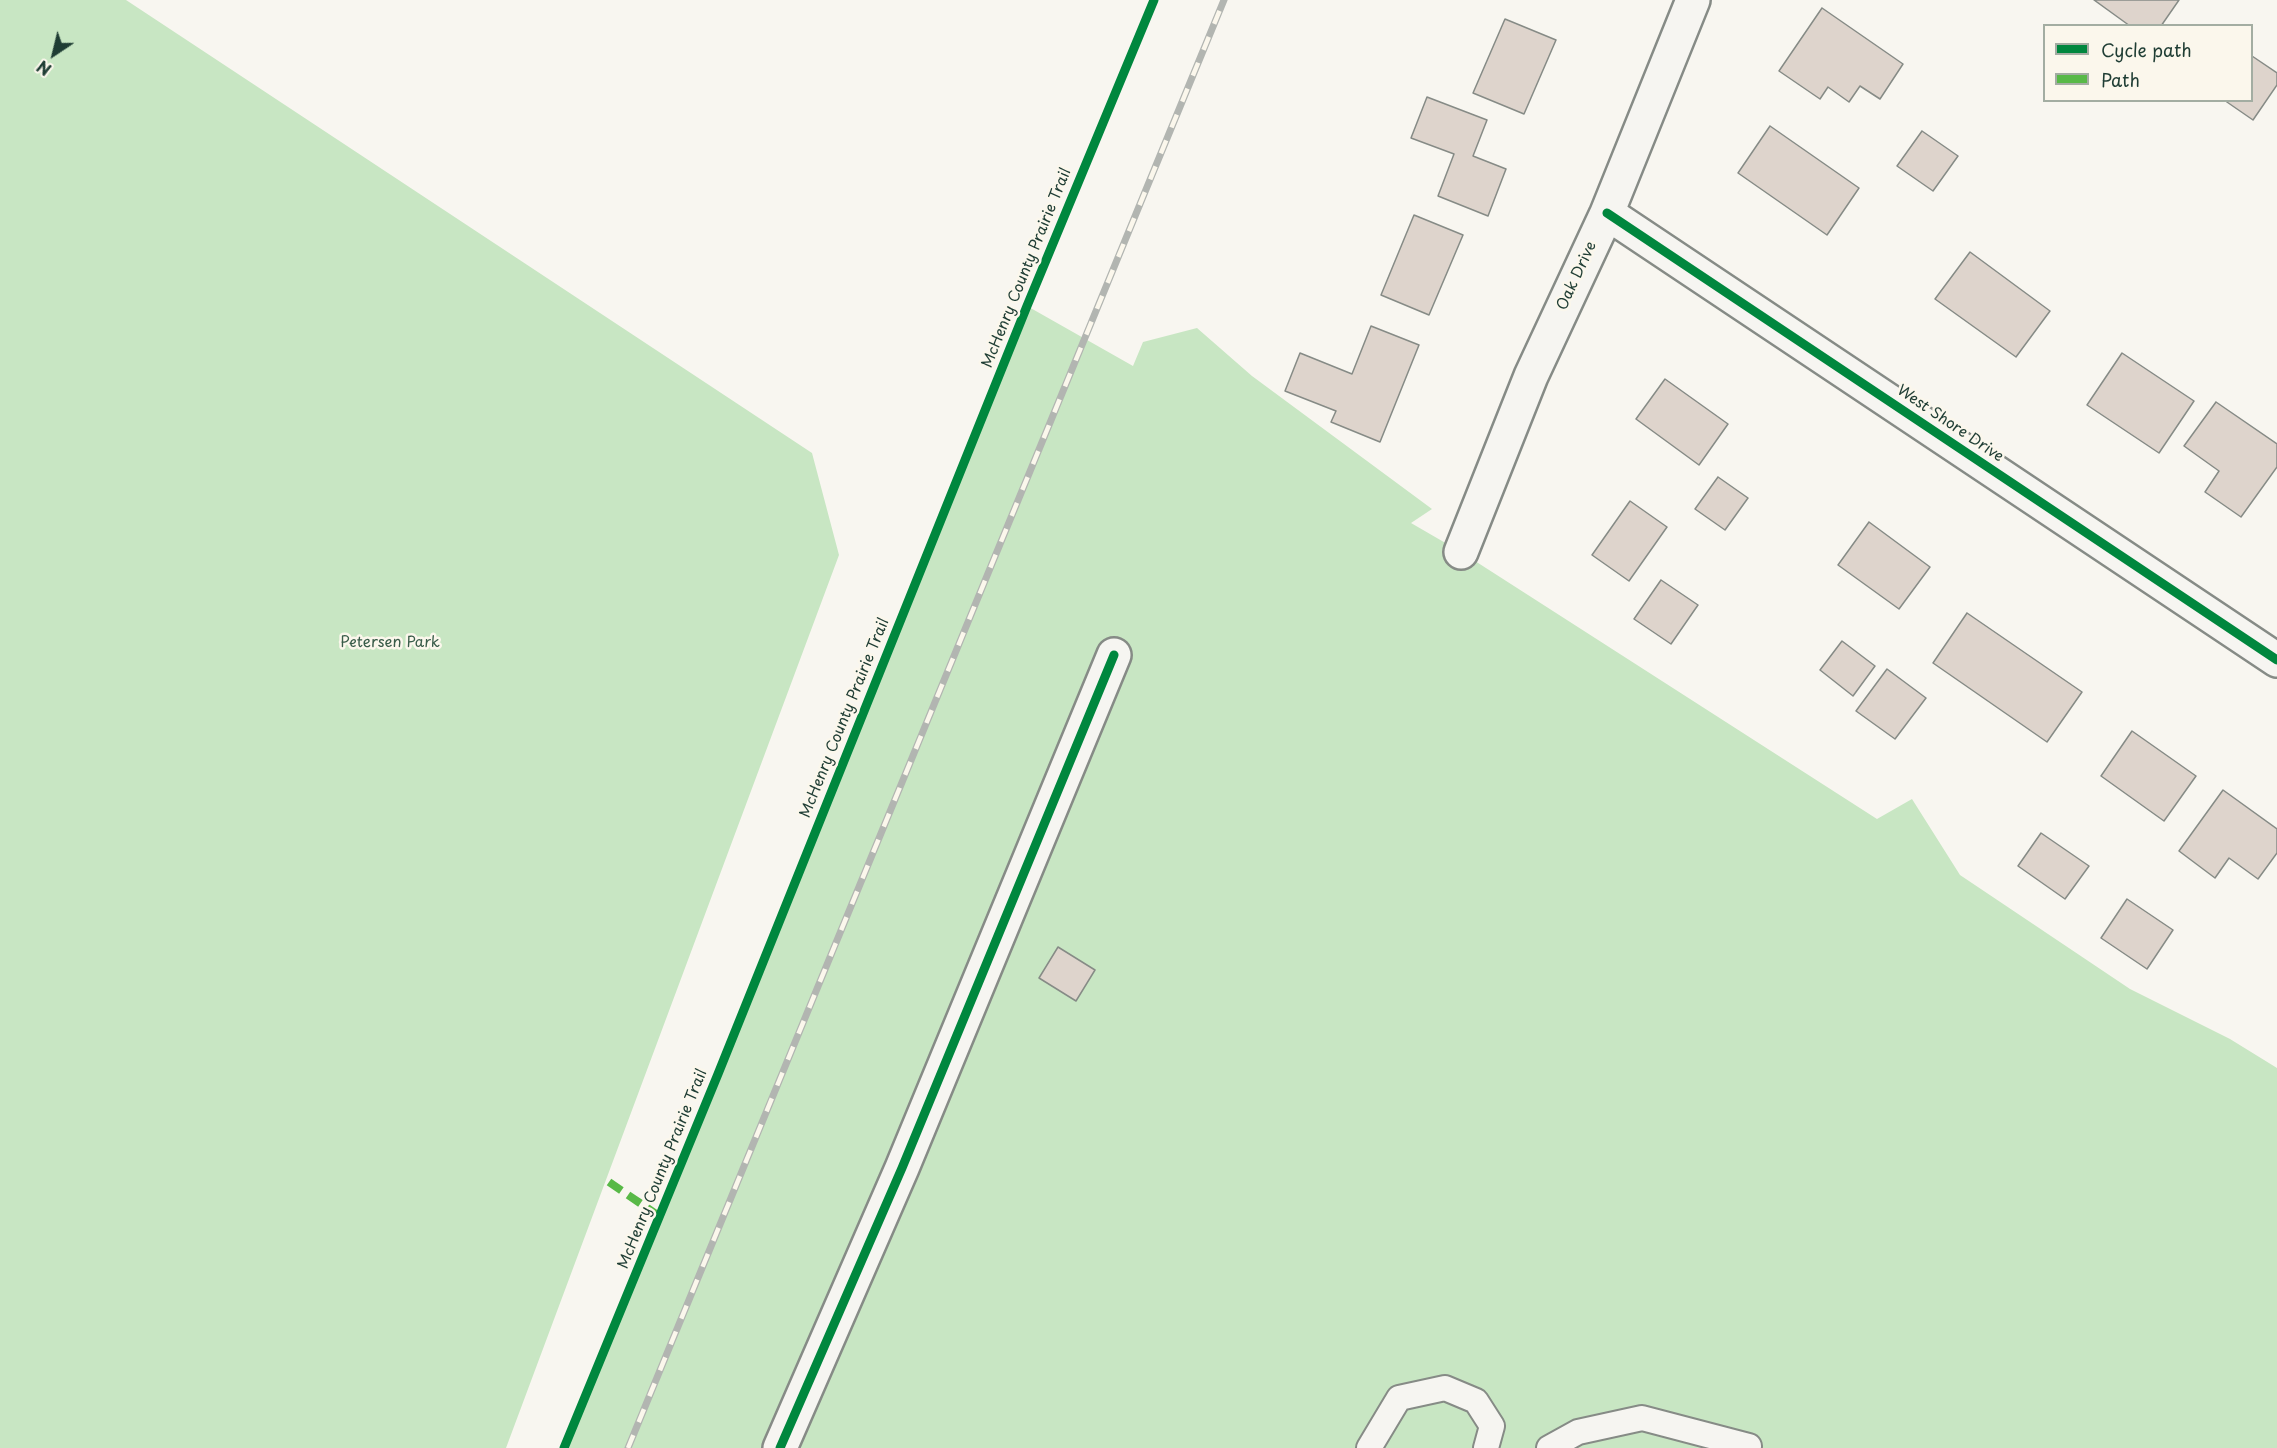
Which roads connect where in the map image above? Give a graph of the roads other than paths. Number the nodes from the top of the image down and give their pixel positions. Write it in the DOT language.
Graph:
graph roads {
  1 [pos="1693,0"];
  2 [pos="1607,213"];
  3 [pos="1461,552"];
  4 [pos="1114,655"];
  5 [pos="2277,660"];
  6 [pos="1749,1446"];
  7 [pos="780,1448"];
  8 [pos="1369,1448"];
  9 [pos="1486,1448"];
  10 [pos="1549,1448"];
  1 -- 2 [label="street, Oak Drive"];
  2 -- 3 [label="street, Oak Drive"];
  2 -- 5 [label="street, West Shore Drive"];
  4 -- 7 [label="street"];
  6 -- 10 [label="lane"];
  8 -- 9 [label="lane"];
}
